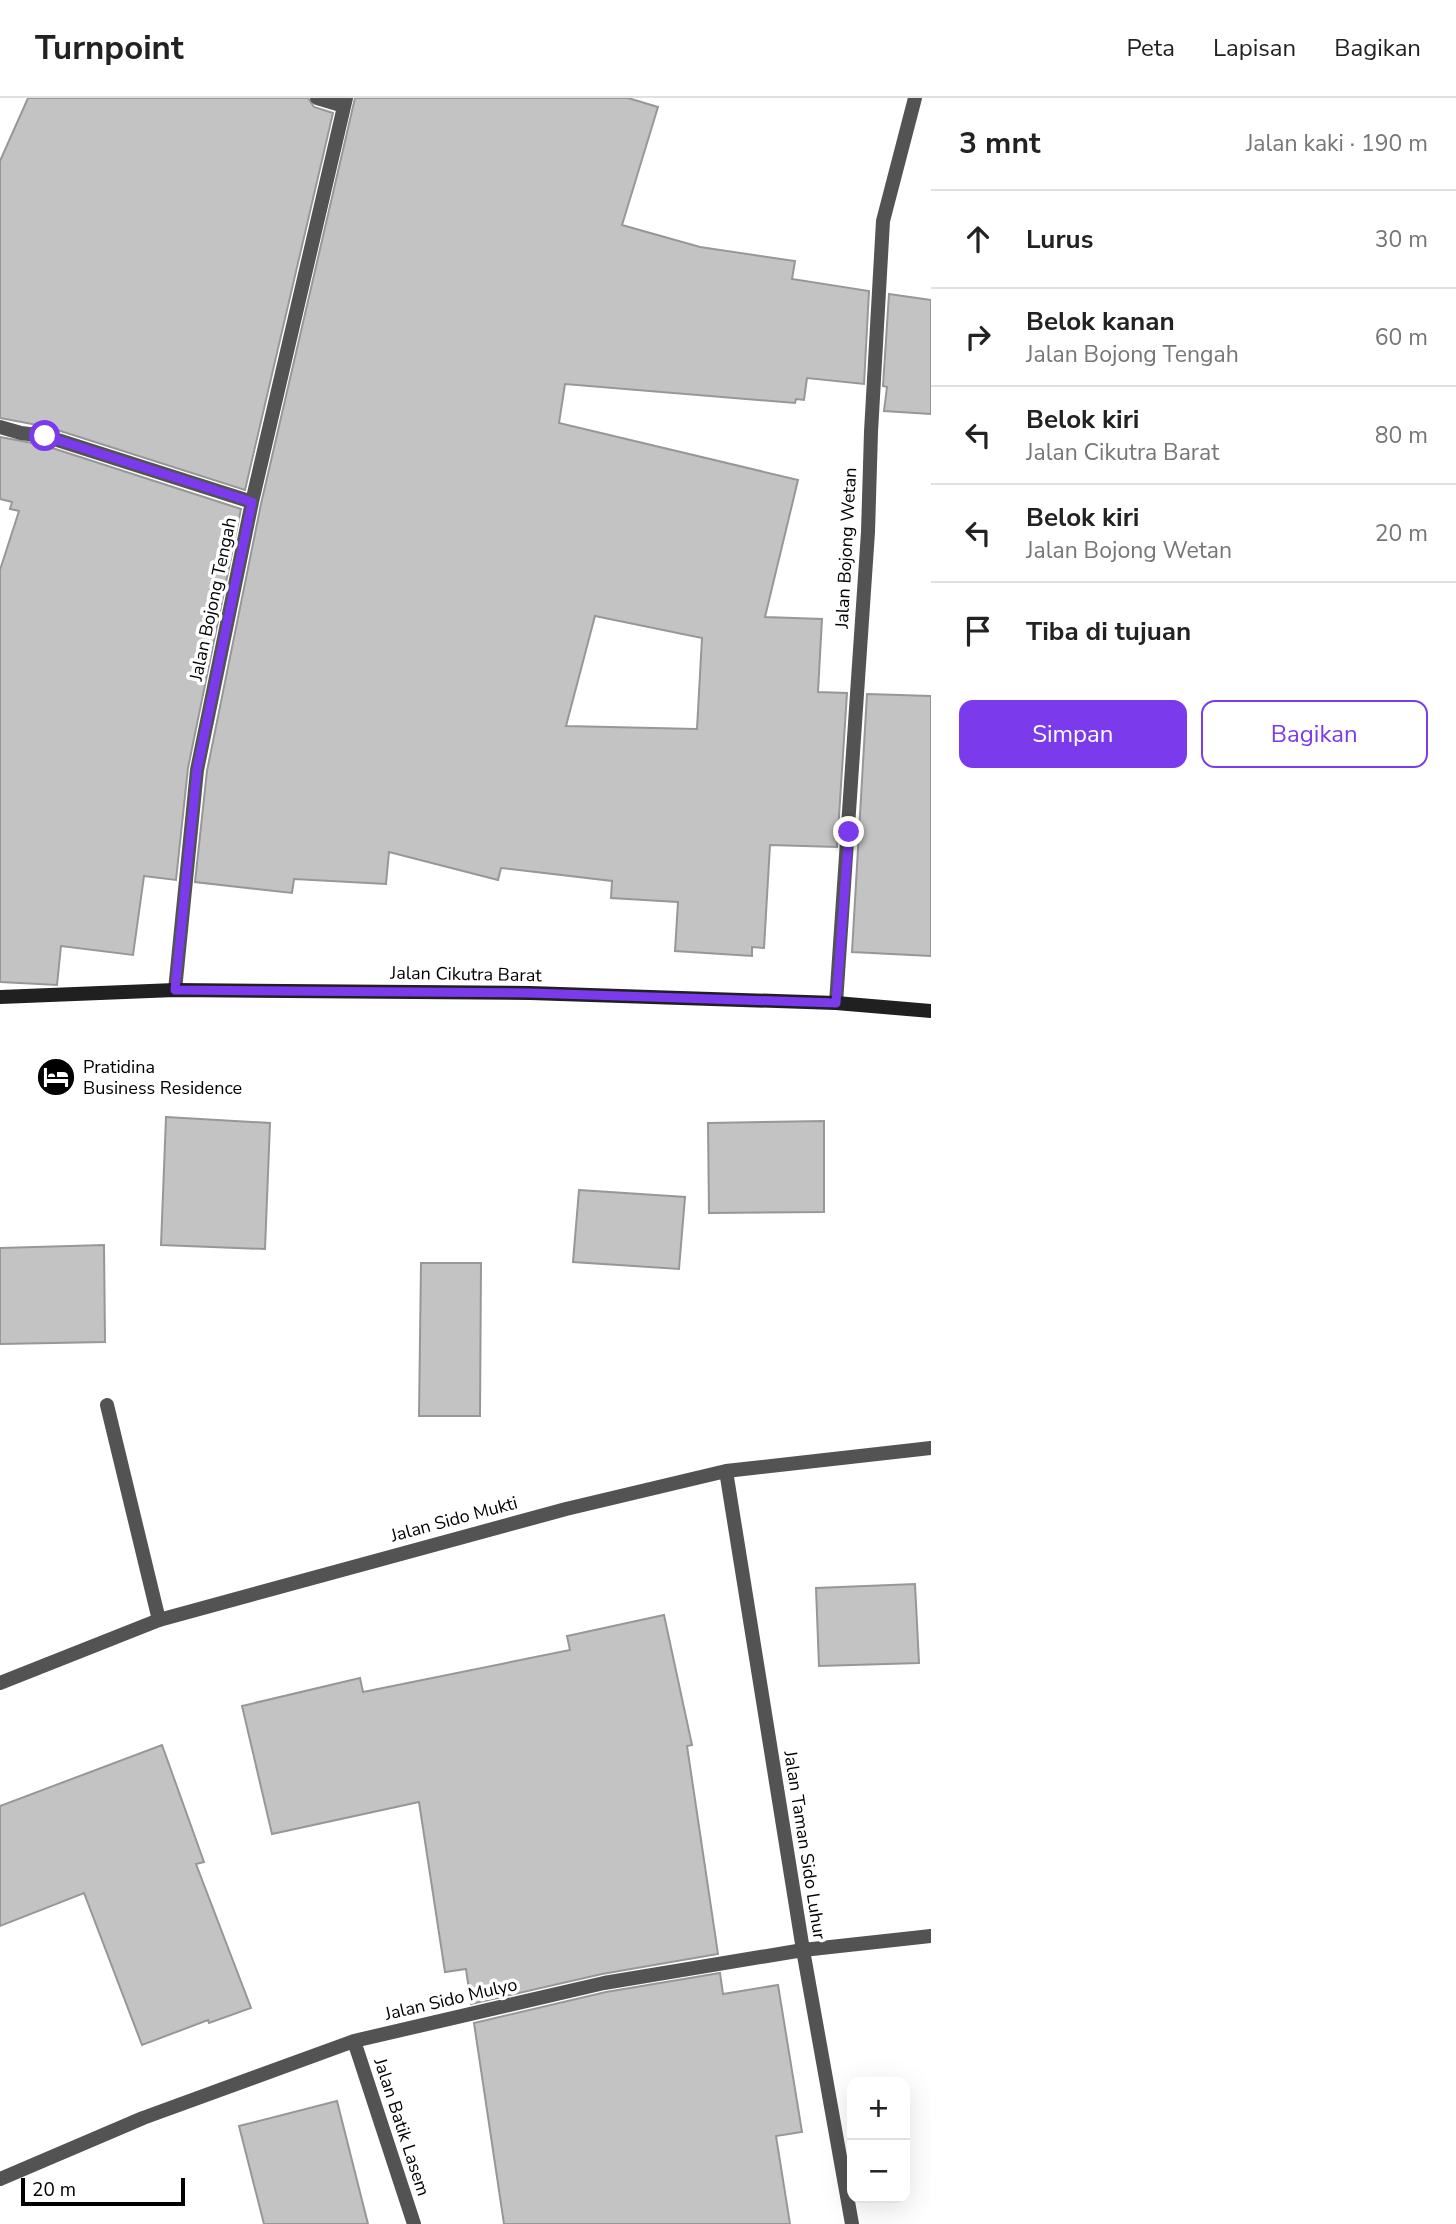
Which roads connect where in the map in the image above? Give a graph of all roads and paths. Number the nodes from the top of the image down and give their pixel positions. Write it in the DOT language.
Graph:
graph roads {
  1 [pos="317,98"];
  2 [pos="915,98"];
  3 [pos="345,102"];
  4 [pos="0,427"];
  5 [pos="252,502"];
  6 [pos="175,990"];
  7 [pos="0,997"];
  8 [pos="836,1003"];
  9 [pos="931,1011"];
  10 [pos="107,1405"];
  11 [pos="931,1448"];
  12 [pos="726,1471"];
  13 [pos="159,1620"];
  14 [pos="0,1683"];
  15 [pos="931,1936"];
  16 [pos="803,1950"];
  17 [pos="354,2041"];
  18 [pos="0,2179"];
  19 [pos="414,2224"];
  20 [pos="852,2224"];
  1 -- 3 [label="street"];
  2 -- 8 [label="street, Jalan Bojong Wetan"];
  3 -- 5 [label="street, Jalan Bojong Tengah"];
  4 -- 5 [label="street"];
  5 -- 6 [label="street, Jalan Bojong Tengah"];
  6 -- 7 [label="main road, Jalan Cikutra Barat"];
  6 -- 8 [label="main road, Jalan Cikutra Barat"];
  8 -- 9 [label="main road, Jalan Cikutra Barat"];
  10 -- 13 [label="street"];
  11 -- 12 [label="street, Jalan Sido Mukti"];
  12 -- 13 [label="street, Jalan Sido Mukti"];
  12 -- 16 [label="street, Jalan Taman Sido Luhur"];
  13 -- 14 [label="street, Jalan Sido Mukti"];
  15 -- 16 [label="street, Jalan Sido Mulyo"];
  16 -- 17 [label="street, Jalan Sido Mulyo"];
  16 -- 20 [label="street, Jalan Taman Sido Luhur"];
  17 -- 18 [label="street, Jalan Sido Mulyo"];
  17 -- 19 [label="street, Jalan Batik Lasem"];
}
